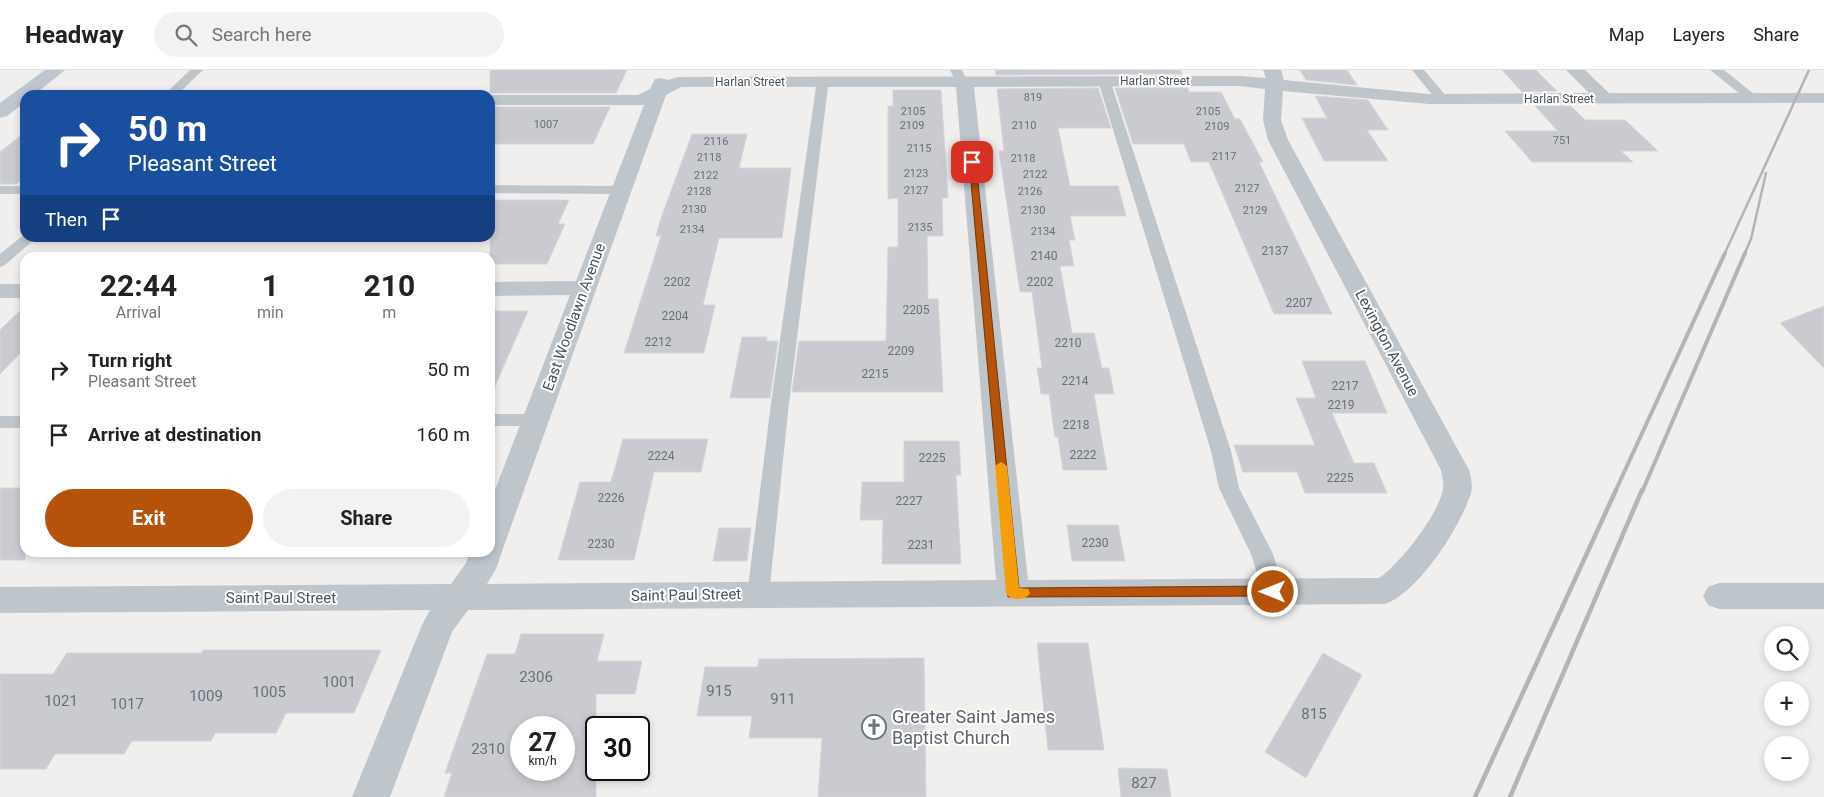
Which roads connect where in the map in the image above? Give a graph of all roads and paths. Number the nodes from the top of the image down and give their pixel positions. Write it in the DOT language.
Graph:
graph roads {
  1 [pos="56,70"];
  2 [pos="196,70"];
  3 [pos="1418,70"];
  4 [pos="1575,70"];
  5 [pos="1716,70"];
  6 [pos="959,76"];
  7 [pos="1273,77"];
  8 [pos="662,81"];
  9 [pos="1102,81"];
  10 [pos="820,82"];
  11 [pos="33,90"];
  12 [pos="175,90"];
  13 [pos="1824,98"];
  14 [pos="1442,99"];
  15 [pos="1754,99"];
  16 [pos="495,100"];
  17 [pos="1606,100"];
  18 [pos="20,101"];
  19 [pos="0,112"];
  20 [pos="495,189"];
  21 [pos="0,190"];
  22 [pos="20,190"];
  23 [pos="622,190"];
  24 [pos="23,242"];
  25 [pos="0,262"];
  26 [pos="584,288"];
  27 [pos="495,289"];
  28 [pos="20,290"];
  29 [pos="0,291"];
  30 [pos="495,420"];
  31 [pos="536,420"];
  32 [pos="0,422"];
  33 [pos="20,422"];
  34 [pos="495,530"];
  35 [pos="484,557"];
  36 [pos="1273,592"];
  37 [pos="1372,592"];
  38 [pos="1012,593"];
  39 [pos="758,594"];
  40 [pos="1719,596"];
  41 [pos="1824,596"];
  42 [pos="459,597"];
  43 [pos="0,600"];
  44 [pos="371,797"];
  1 -- 11 [label="main road"];
  2 -- 12 [label="lane"];
  3 -- 14 [label="lane"];
  4 -- 17 [label="street"];
  5 -- 15 [label="lane"];
  6 -- 9 [label="street, Harlan Street"];
  6 -- 10 [label="street, Harlan Street"];
  6 -- 38 [label="street"];
  7 -- 9 [label="street, Harlan Street"];
  7 -- 14 [label="street, Harlan Street"];
  7 -- 37 [label="street, Lexington Avenue"];
  8 -- 10 [label="street, Harlan Street"];
  8 -- 16 [label="street, Harlan Street"];
  8 -- 23 [label="street, East Woodlawn Avenue"];
  9 -- 36 [label="lane"];
  10 -- 39 [label="lane"];
  13 -- 15 [label="street, Harlan Street"];
  14 -- 17 [label="street, Harlan Street"];
  15 -- 17 [label="street, Harlan Street"];
  18 -- 19 [label="main road"];
  20 -- 23 [label="lane"];
  21 -- 22 [label="lane"];
  23 -- 26 [label="street, East Woodlawn Avenue"];
  24 -- 25 [label="lane"];
  26 -- 27 [label="street"];
  26 -- 31 [label="street, East Woodlawn Avenue"];
  28 -- 29 [label="street"];
  30 -- 31 [label="lane"];
  31 -- 34 [label="street, East Woodlawn Avenue"];
  32 -- 33 [label="lane"];
  35 -- 42 [label="street"];
  36 -- 37 [label="street, Saint Paul Street"];
  36 -- 38 [label="street, Saint Paul Street"];
  38 -- 39 [label="street, Saint Paul Street"];
  39 -- 42 [label="street, Saint Paul Street"];
  40 -- 41 [label="street"];
  42 -- 43 [label="street, Saint Paul Street"];
  42 -- 44 [label="street"];
}
